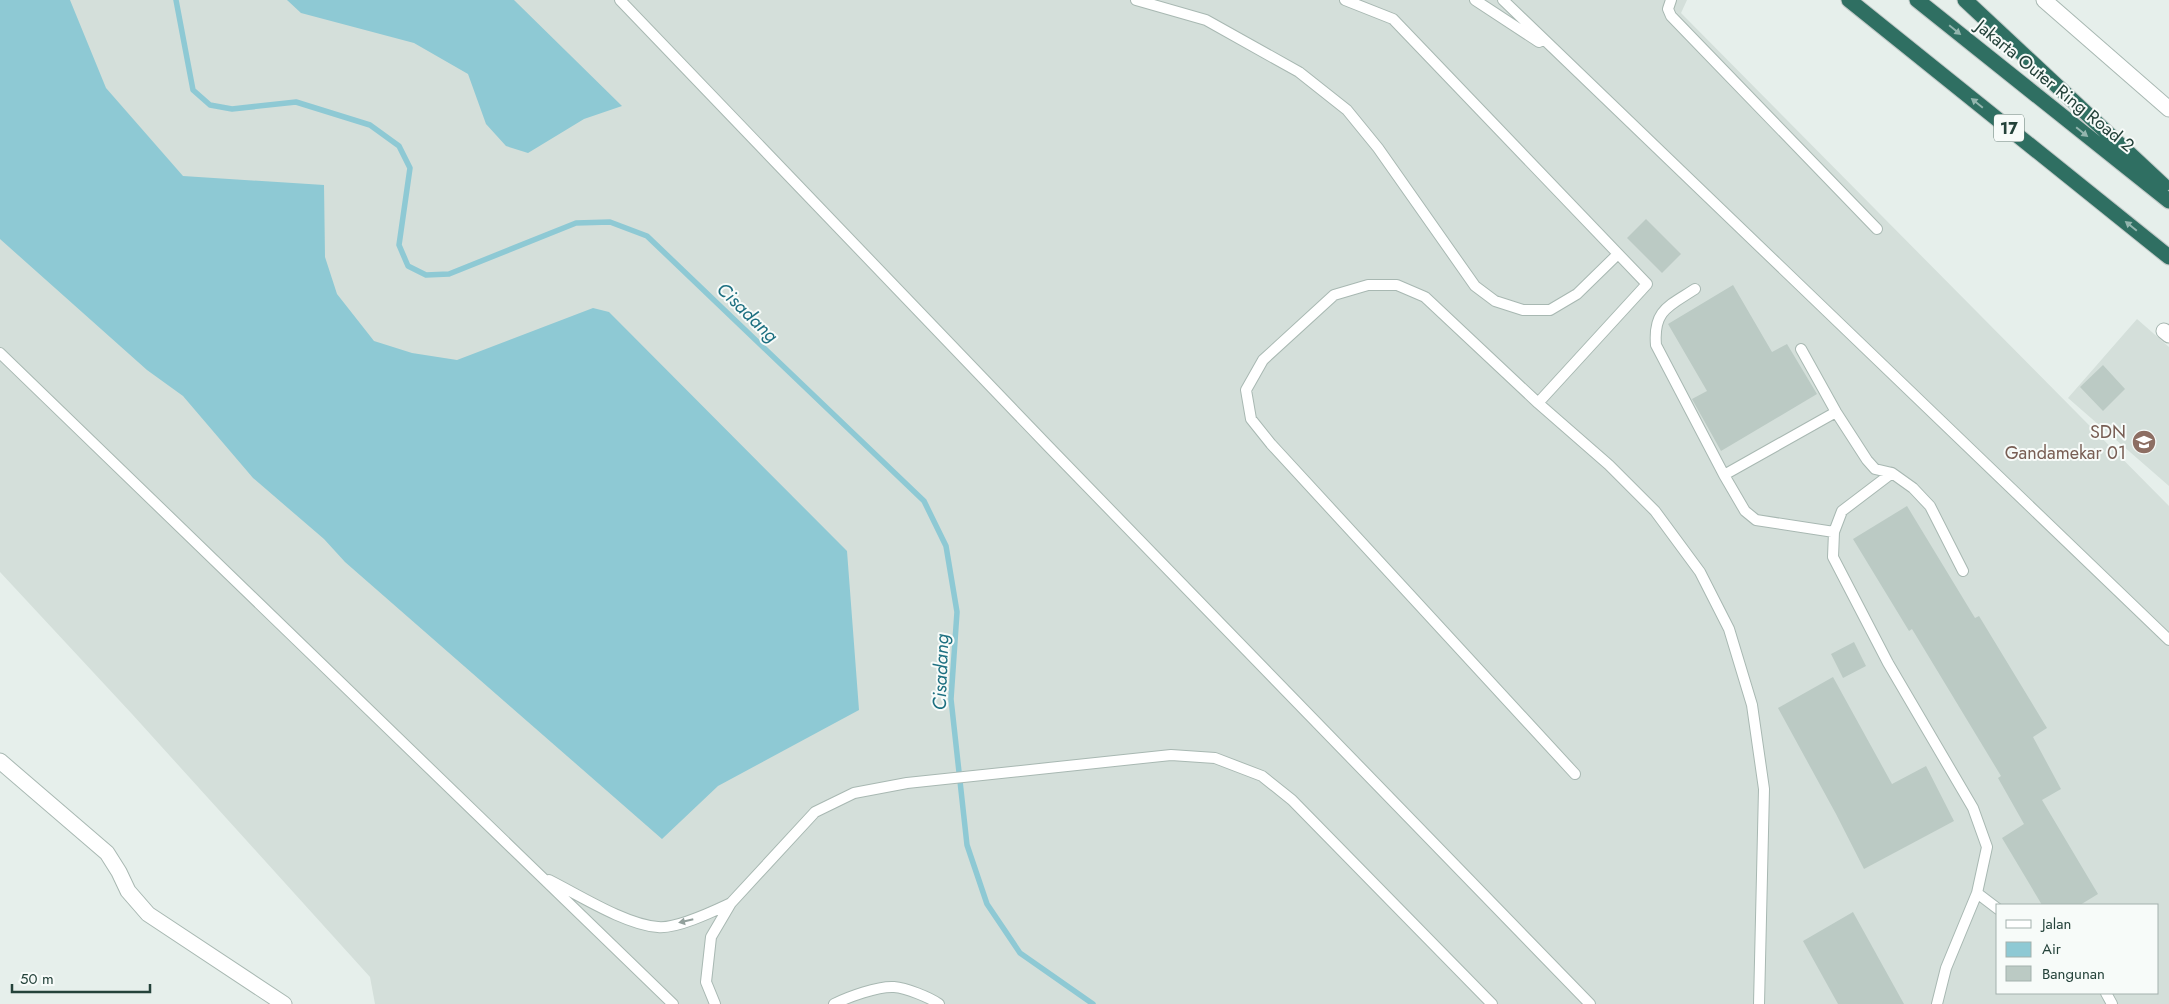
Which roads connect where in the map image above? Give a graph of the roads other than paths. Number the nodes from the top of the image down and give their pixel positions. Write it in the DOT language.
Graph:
graph roads {
  1 [pos="620,0"];
  2 [pos="1136,0"];
  3 [pos="1345,0"];
  4 [pos="1475,0"];
  5 [pos="1503,0"];
  6 [pos="1671,0"];
  7 [pos="1849,0"];
  8 [pos="1917,0"];
  9 [pos="1965,0"];
  10 [pos="2044,0"];
  11 [pos="1560,56"];
  12 [pos="2169,109"];
  13 [pos="2169,190"];
  14 [pos="2169,201"];
  15 [pos="1877,229"];
  16 [pos="1618,254"];
  17 [pos="2169,257"];
  18 [pos="1695,289"];
  19 [pos="1801,349"];
  20 [pos="0,353"];
  21 [pos="1538,403"];
  22 [pos="1836,412"];
  23 [pos="1892,473"];
  24 [pos="1724,475"];
  25 [pos="1834,532"];
  26 [pos="1964,571"];
  27 [pos="2169,640"];
  28 [pos="2,766"];
  29 [pos="1575,774"];
  30 [pos="539,875"];
  31 [pos="1977,893"];
  32 [pos="731,903"];
  33 [pos="1996,907"];
  34 [pos="284,1004"];
  35 [pos="673,1004"];
  36 [pos="715,1004"];
  37 [pos="834,1004"];
  38 [pos="939,1004"];
  39 [pos="1492,1004"];
  40 [pos="1590,1004"];
  41 [pos="1759,1004"];
  42 [pos="1937,1004"];
  1 -- 40 [label="lane"];
  2 -- 16 [label="lane"];
  3 -- 16 [label="lane"];
  4 -- 11 [label="lane"];
  5 -- 11 [label="lane"];
  6 -- 15 [label="lane"];
  17 -- 7 [label="highway, 17, one-way"];
  8 -- 14 [label="highway, Jakarta Outer Ring Road 2 / 17, one-way"];
  9 -- 13 [label="highway"];
  10 -- 12 [label="street"];
  11 -- 27 [label="lane"];
  16 -- 21 [label="lane"];
  18 -- 24 [label="lane"];
  19 -- 22 [label="lane"];
  20 -- 30 [label="lane"];
  21 -- 29 [label="lane"];
  21 -- 41 [label="lane"];
  22 -- 23 [label="lane"];
  22 -- 24 [label="lane"];
  23 -- 25 [label="lane"];
  23 -- 26 [label="lane"];
  24 -- 25 [label="lane"];
  25 -- 31 [label="lane"];
  28 -- 34 [label="street"];
  32 -- 30 [label="lane, one-way"];
  30 -- 35 [label="lane"];
  31 -- 33 [label="lane"];
  31 -- 42 [label="lane"];
  32 -- 36 [label="lane"];
  32 -- 39 [label="lane"];
  37 -- 38 [label="lane"];
}
